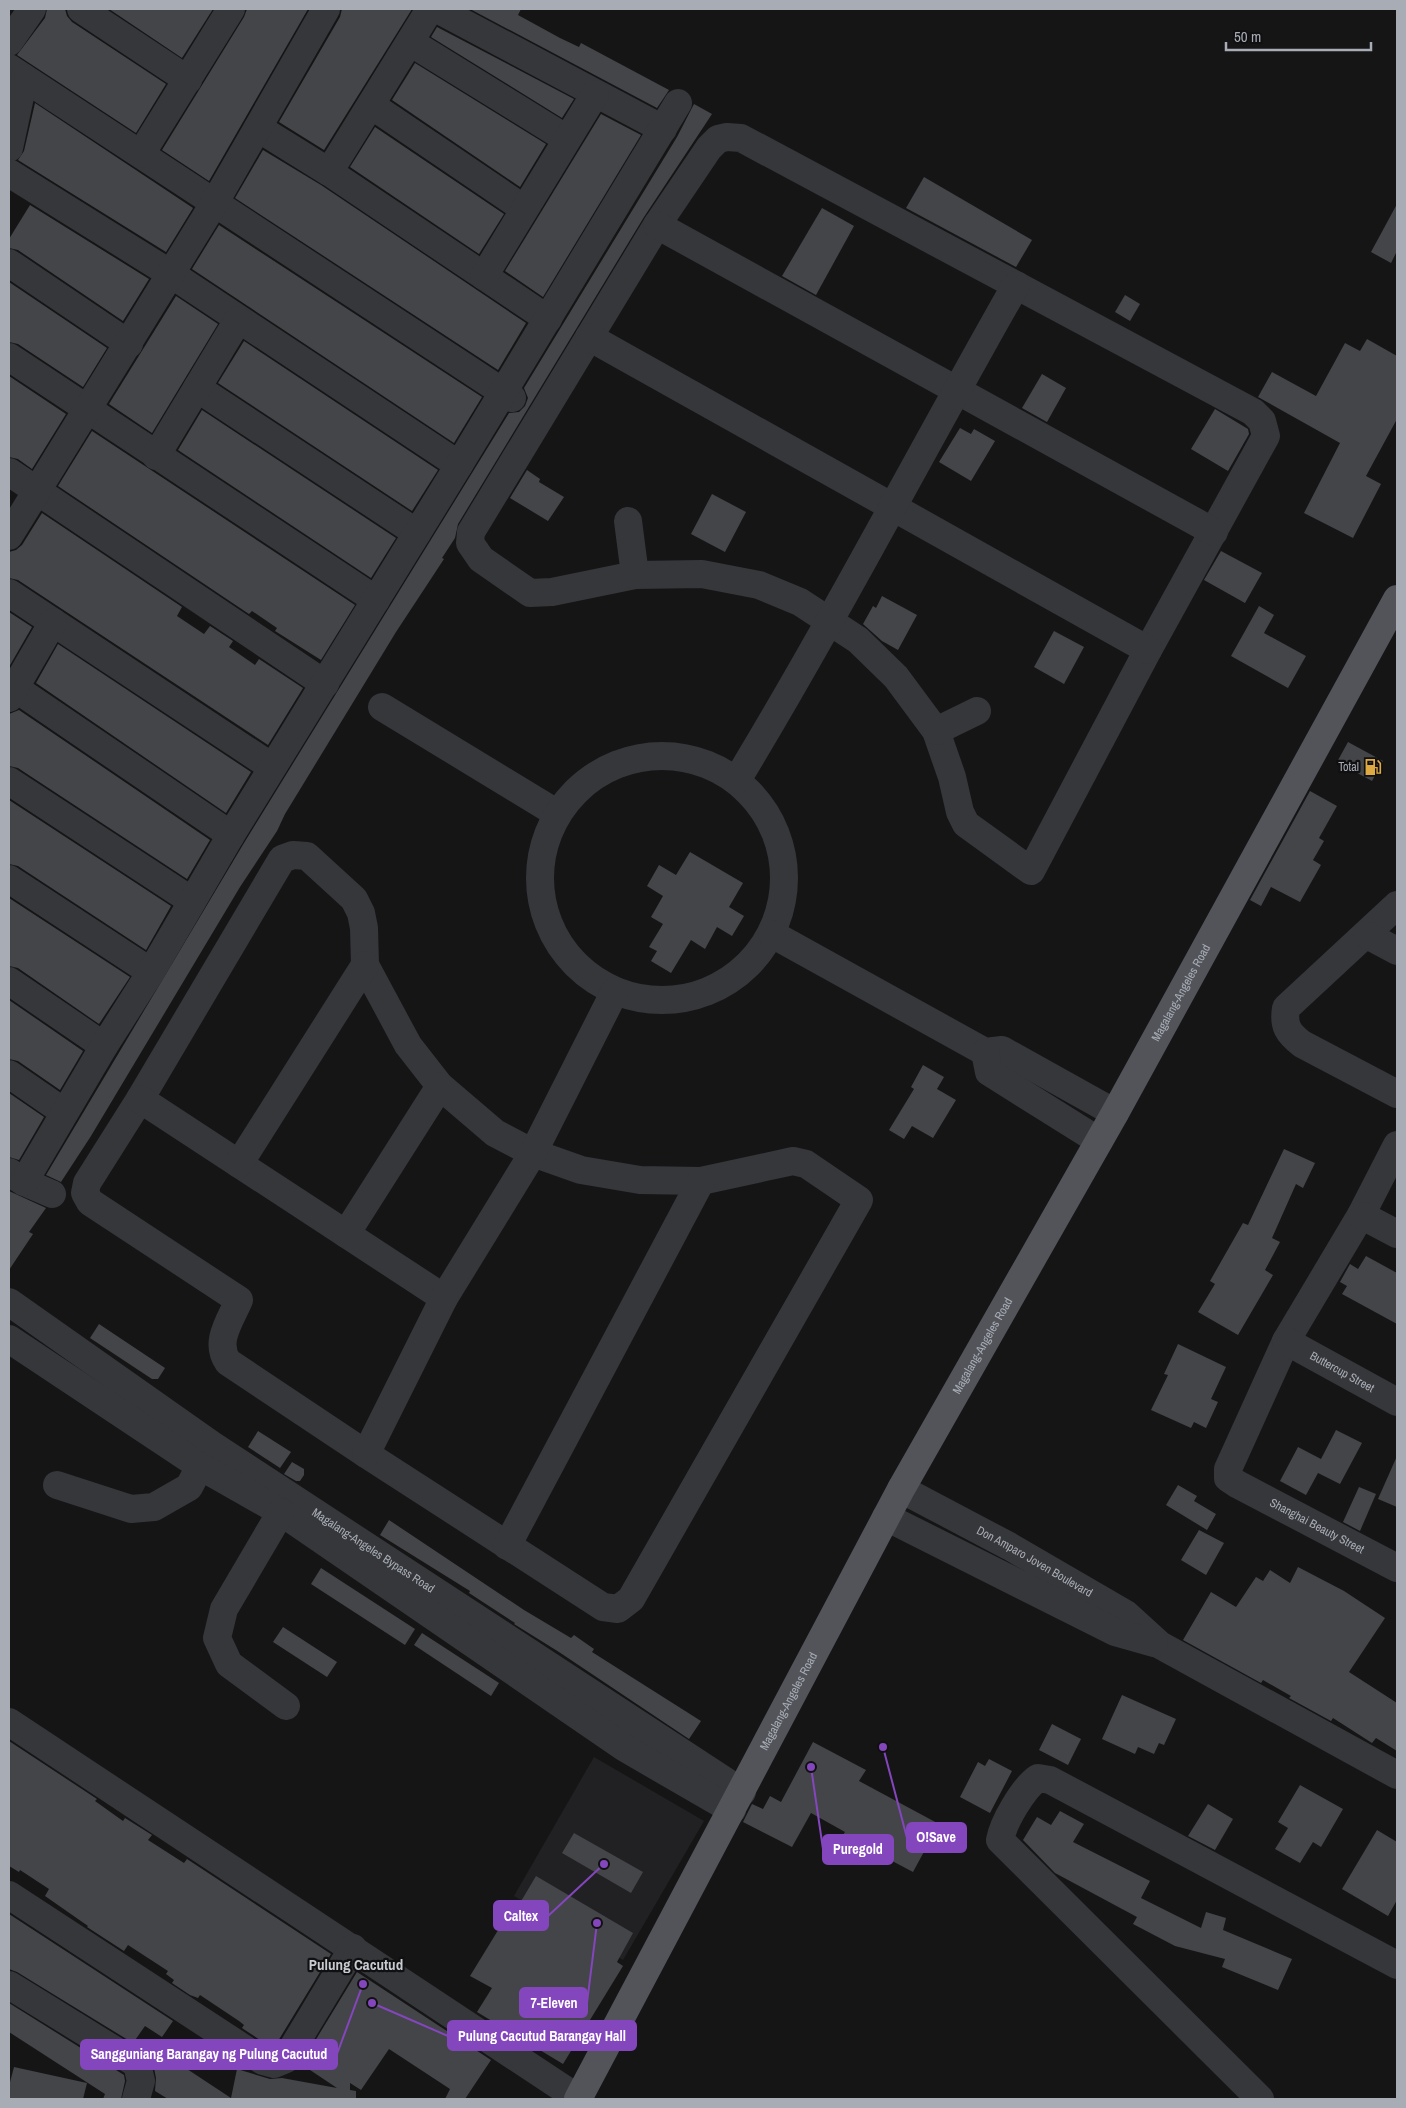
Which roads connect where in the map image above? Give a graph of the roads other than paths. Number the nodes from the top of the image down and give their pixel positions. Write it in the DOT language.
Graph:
graph roads {
  1 [pos="32,9"];
  2 [pos="81,9"];
  3 [pos="231,9"];
  4 [pos="326,9"];
  5 [pos="430,9"];
  6 [pos="437,9"];
  7 [pos="9,42"];
  8 [pos="410,42"];
  9 [pos="16,73"];
  10 [pos="188,80"];
  11 [pos="595,94"];
  12 [pos="678,103"];
  13 [pos="370,105"];
  14 [pos="258,128"];
  15 [pos="662,130"];
  16 [pos="567,139"];
  17 [pos="9,148"];
  18 [pos="141,154"];
  19 [pos="329,172"];
  20 [pos="9,173"];
  21 [pos="215,202"];
  22 [pos="523,208"];
  23 [pos="657,225"];
  24 [pos="9,263"];
  25 [pos="171,274"];
  26 [pos="484,276"];
  27 [pos="1016,285"];
  28 [pos="548,318"];
  29 [pos="238,320"];
  30 [pos="588,337"];
  31 [pos="129,344"];
  32 [pos="9,357"];
  33 [pos="196,388"];
  34 [pos="956,390"];
  35 [pos="508,395"];
  36 [pos="87,410"];
  37 [pos="156,456"];
  38 [pos="459,466"];
  39 [pos="9,472"];
  40 [pos="37,491"];
  41 [pos="892,506"];
  42 [pos="628,521"];
  43 [pos="1214,532"];
  44 [pos="417,533"];
  45 [pos="9,536"];
  46 [pos="635,574"];
  47 [pos="9,593"];
  48 [pos="1397,599"];
  49 [pos="376,600"];
  50 [pos="53,622"];
  51 [pos="831,622"];
  52 [pos="1148,650"];
  53 [pos="325,684"];
  54 [pos="12,693"];
  55 [pos="382,707"];
  56 [pos="977,710"];
  57 [pos="936,731"];
  58 [pos="272,768"];
  59 [pos="737,780"];
  60 [pos="9,781"];
  61 [pos="558,814"];
  62 [pos="231,835"];
  63 [pos="9,879"];
  64 [pos="192,901"];
  65 [pos="1397,905"];
  66 [pos="772,934"];
  67 [pos="1367,935"];
  68 [pos="1397,951"];
  69 [pos="365,965"];
  70 [pos="151,972"];
  71 [pos="9,981"];
  72 [pos="615,991"];
  73 [pos="104,1046"];
  74 [pos="985,1052"];
  75 [pos="9,1074"];
  76 [pos="440,1086"];
  77 [pos="1397,1094"];
  78 [pos="140,1099"];
  79 [pos="64,1112"];
  80 [pos="1115,1112"];
  81 [pos="1098,1142"];
  82 [pos="1397,1145"];
  83 [pos="533,1153"];
  84 [pos="239,1164"];
  85 [pos="16,1177"];
  86 [pos="701,1181"];
  87 [pos="52,1194"];
  88 [pos="1361,1215"];
  89 [pos="346,1234"];
  90 [pos="1397,1234"];
  91 [pos="444,1298"];
  92 [pos="9,1302"];
  93 [pos="9,1338"];
  94 [pos="1286,1341"];
  95 [pos="1397,1402"];
  96 [pos="366,1454"];
  97 [pos="200,1466"];
  98 [pos="57,1485"];
  99 [pos="902,1489"];
  100 [pos="281,1512"];
  101 [pos="886,1517"];
  102 [pos="970,1525"];
  103 [pos="507,1546"];
  104 [pos="1009,1546"];
  105 [pos="956,1552"];
  106 [pos="1397,1568"];
  107 [pos="996,1572"];
  108 [pos="1063,1592"];
  109 [pos="286,1706"];
  110 [pos="9,1722"];
  111 [pos="1397,1775"];
  112 [pos="737,1801"];
  113 [pos="9,1894"];
  114 [pos="353,1948"];
  115 [pos="1397,1965"];
  116 [pos="9,1985"];
  117 [pos="136,2099"];
  118 [pos="578,2099"];
  119 [pos="1260,2099"];
  1 -- 7 [label="street"];
  2 -- 10 [label="street"];
  3 -- 10 [label="street"];
  4 -- 14 [label="street"];
  5 -- 8 [label="street"];
  6 -- 11 [label="street"];
  8 -- 13 [label="street"];
  8 -- 16 [label="street"];
  9 -- 17 [label="street"];
  9 -- 18 [label="street"];
  10 -- 18 [label="street"];
  11 -- 15 [label="street"];
  11 -- 16 [label="street"];
  12 -- 15 [label="street"];
  13 -- 19 [label="street"];
  13 -- 22 [label="street"];
  14 -- 19 [label="street"];
  14 -- 21 [label="street"];
  15 -- 28 [label="street"];
  16 -- 22 [label="street"];
  18 -- 21 [label="street"];
  19 -- 26 [label="street"];
  20 -- 25 [label="street"];
  21 -- 25 [label="street"];
  21 -- 35 [label="street"];
  22 -- 26 [label="street"];
  23 -- 27 [label="street"];
  23 -- 30 [label="street"];
  23 -- 34 [label="street"];
  24 -- 31 [label="street"];
  25 -- 29 [label="street"];
  25 -- 31 [label="street"];
  26 -- 28 [label="street"];
  27 -- 34 [label="street"];
  27 -- 43 [label="street"];
  28 -- 35 [label="street"];
  29 -- 33 [label="street"];
  29 -- 38 [label="street"];
  30 -- 41 [label="street"];
  30 -- 46 [label="street"];
  31 -- 36 [label="street"];
  32 -- 36 [label="street"];
  33 -- 37 [label="street"];
  33 -- 44 [label="street"];
  34 -- 41 [label="street"];
  34 -- 43 [label="street"];
  35 -- 38 [label="street"];
  36 -- 37 [label="street"];
  36 -- 40 [label="street"];
  37 -- 49 [label="street"];
  38 -- 44 [label="street"];
  39 -- 40 [label="street"];
  40 -- 45 [label="street"];
  40 -- 53 [label="street"];
  41 -- 51 [label="street"];
  41 -- 52 [label="street"];
  42 -- 46 [label="street"];
  43 -- 52 [label="street"];
  44 -- 49 [label="street"];
  46 -- 51 [label="street"];
  47 -- 50 [label="street"];
  48 -- 80 [label="main road, Magalang-Angeles Road"];
  49 -- 53 [label="street"];
  50 -- 54 [label="street"];
  50 -- 58 [label="street"];
  51 -- 57 [label="street"];
  51 -- 59 [label="street"];
  52 -- 57 [label="street"];
  53 -- 58 [label="street"];
  54 -- 62 [label="street"];
  55 -- 61 [label="street"];
  56 -- 57 [label="street"];
  58 -- 62 [label="street"];
  59 -- 61 [label="street"];
  59 -- 66 [label="street"];
  60 -- 64 [label="street"];
  61 -- 72 [label="street"];
  62 -- 64 [label="street"];
  63 -- 70 [label="street"];
  64 -- 70 [label="street"];
  65 -- 67 [label="street"];
  66 -- 72 [label="street"];
  66 -- 74 [label="street"];
  67 -- 68 [label="street"];
  67 -- 77 [label="street"];
  69 -- 76 [label="street"];
  69 -- 78 [label="street"];
  69 -- 84 [label="street"];
  70 -- 73 [label="street"];
  71 -- 73 [label="street"];
  72 -- 83 [label="street"];
  73 -- 79 [label="street"];
  74 -- 80 [label="street"];
  74 -- 81 [label="street"];
  75 -- 79 [label="street"];
  76 -- 83 [label="street"];
  76 -- 89 [label="street"];
  78 -- 84 [label="street"];
  78 -- 96 [label="street"];
  79 -- 85 [label="street"];
  80 -- 81 [label="main road, Magalang-Angeles Road"];
  81 -- 99 [label="main road, Magalang-Angeles Road"];
  82 -- 88 [label="street"];
  83 -- 86 [label="street"];
  83 -- 91 [label="street"];
  84 -- 89 [label="street"];
  85 -- 87 [label="street"];
  86 -- 103 [label="street"];
  86 -- 103 [label="street"];
  88 -- 90 [label="street"];
  88 -- 94 [label="street"];
  89 -- 91 [label="street"];
  91 -- 96 [label="street"];
  92 -- 112 [label="street, Magalang-Angeles Bypass Road"];
  93 -- 97 [label="street, Magalang-Angeles Bypass Road"];
  94 -- 95 [label="street, Buttercup Street"];
  94 -- 106 [label="street, Shanghai Beauty Street"];
  96 -- 103 [label="street"];
  97 -- 98 [label="street"];
  97 -- 100 [label="street, Magalang-Angeles Bypass Road"];
  99 -- 101 [label="main road, Magalang-Angeles Road"];
  99 -- 102 [label="street, Don Amparo Joven Boulevard"];
  100 -- 109 [label="street"];
  100 -- 112 [label="street, Magalang-Angeles Bypass Road"];
  101 -- 105 [label="street, Don Amparo Joven Boulevard"];
  101 -- 112 [label="main road, Magalang-Angeles Road"];
  102 -- 104 [label="street, Don Amparo Joven Boulevard"];
  102 -- 105 [label="street"];
  104 -- 107 [label="street"];
  104 -- 108 [label="street, Don Amparo Joven Boulevard"];
  105 -- 107 [label="street, Don Amparo Joven Boulevard"];
  107 -- 108 [label="street, Don Amparo Joven Boulevard"];
  108 -- 111 [label="street, Don Amparo Joven Boulevard"];
  110 -- 114 [label="street"];
  112 -- 118 [label="main road, Magalang-Angeles Road"];
  113 -- 114 [label="street"];
  114 -- 118 [label="street"];
  115 -- 119 [label="street"];
  116 -- 117 [label="street"];
}
